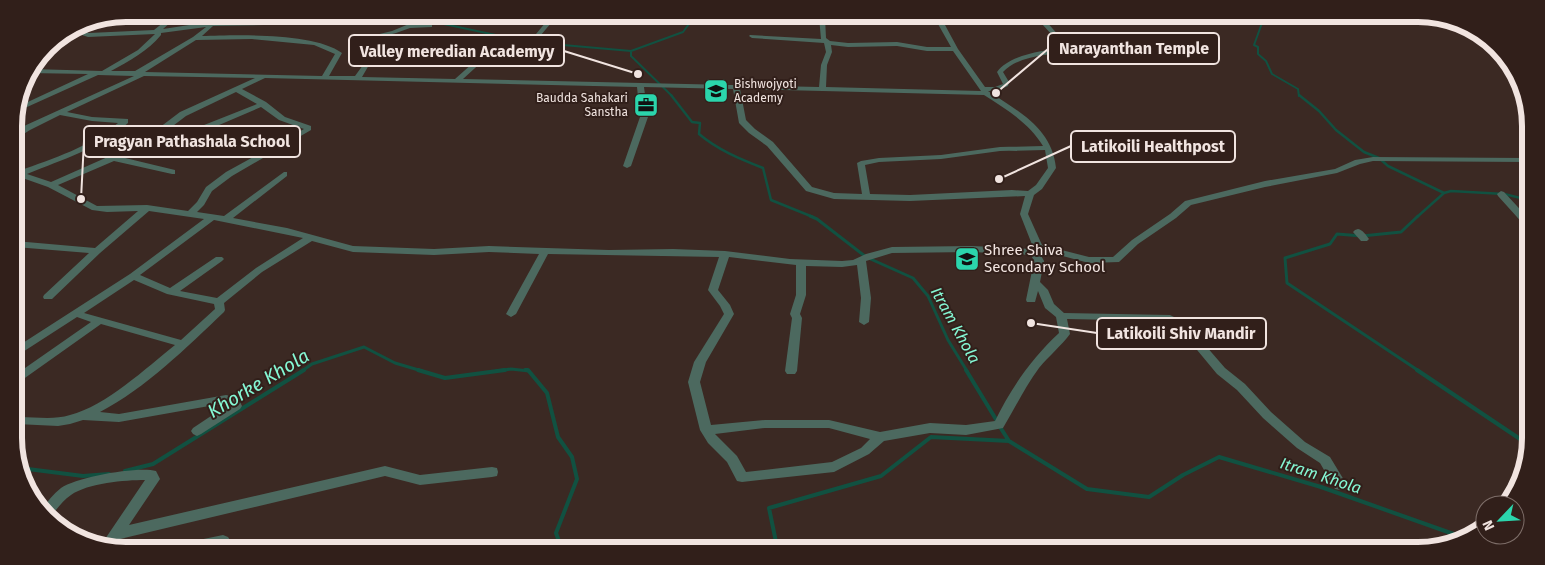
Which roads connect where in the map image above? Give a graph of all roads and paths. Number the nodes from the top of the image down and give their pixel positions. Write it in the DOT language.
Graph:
graph roads {
  1 [pos="823,22"];
  2 [pos="939,22"];
  3 [pos="1044,22"];
  4 [pos="166,23"];
  5 [pos="264,23"];
  6 [pos="548,23"];
  7 [pos="211,24"];
  8 [pos="430,26"];
  9 [pos="157,31"];
  10 [pos="80,33"];
  11 [pos="752,36"];
  12 [pos="195,38"];
  13 [pos="826,42"];
  14 [pos="955,49"];
  15 [pos="39,71"];
  16 [pos="100,72"];
  17 [pos="139,74"];
  18 [pos="264,76"];
  19 [pos="358,77"];
  20 [pos="324,78"];
  21 [pos="458,80"];
  22 [pos="640,86"];
  23 [pos="736,87"];
  24 [pos="822,88"];
  25 [pos="237,90"];
  26 [pos="984,91"];
  27 [pos="263,104"];
  28 [pos="25,106"];
  29 [pos="60,113"];
  30 [pos="202,129"];
  31 [pos="23,131"];
  32 [pos="1049,148"];
  33 [pos="113,158"];
  34 [pos="1522,160"];
  35 [pos="626,166"];
  36 [pos="23,171"];
  37 [pos="172,172"];
  38 [pos="284,174"];
  39 [pos="23,175"];
  40 [pos="50,185"];
  41 [pos="1030,194"];
  42 [pos="1500,194"];
  43 [pos="866,196"];
  44 [pos="147,208"];
  45 [pos="190,214"];
  46 [pos="1522,216"];
  47 [pos="212,217"];
  48 [pos="226,219"];
  49 [pos="312,237"];
  50 [pos="23,245"];
  51 [pos="1036,249"];
  52 [pos="97,250"];
  53 [pos="545,251"];
  54 [pos="725,254"];
  55 [pos="865,257"];
  56 [pos="219,259"];
  57 [pos="801,262"];
  58 [pos="133,276"];
  59 [pos="1034,282"];
  60 [pos="171,292"];
  61 [pos="48,297"];
  62 [pos="1031,300"];
  63 [pos="219,302"];
  64 [pos="74,313"];
  65 [pos="511,314"];
  66 [pos="1061,316"];
  67 [pos="99,322"];
  68 [pos="864,322"];
  69 [pos="183,344"];
  70 [pos="22,348"];
  71 [pos="791,371"];
  72 [pos="22,376"];
  73 [pos="84,416"];
  74 [pos="22,421"];
  75 [pos="706,430"];
  76 [pos="196,431"];
  77 [pos="880,437"];
  78 [pos="492,472"];
  79 [pos="1340,485"];
  80 [pos="50,509"];
  81 [pos="111,540"];
  1 -- 13 [label="street"];
  2 -- 14 [label="street"];
  3 -- 26 [label="street"];
  4 -- 9 [label="street"];
  5 -- 7 [label="street"];
  6 -- 21 [label="street"];
  7 -- 9 [label="street"];
  7 -- 12 [label="street"];
  8 -- 19 [label="street"];
  9 -- 10 [label="street"];
  9 -- 16 [label="street"];
  11 -- 13 [label="street"];
  12 -- 17 [label="street"];
  12 -- 20 [label="street"];
  13 -- 14 [label="street"];
  13 -- 24 [label="street"];
  14 -- 26 [label="street"];
  15 -- 16 [label="street"];
  16 -- 17 [label="street"];
  16 -- 28 [label="street"];
  17 -- 18 [label="street"];
  17 -- 29 [label="street"];
  18 -- 20 [label="street"];
  18 -- 25 [label="street"];
  19 -- 20 [label="street"];
  19 -- 21 [label="street"];
  21 -- 22 [label="street"];
  22 -- 23 [label="street"];
  22 -- 35 [label="street"];
  23 -- 24 [label="street"];
  23 -- 43 [label="street"];
  24 -- 26 [label="street"];
  25 -- 27 [label="street"];
  25 -- 33 [label="street"];
  26 -- 32 [label="street"];
  27 -- 30 [label="street"];
  27 -- 45 [label="street"];
  29 -- 31 [label="street"];
  29 -- 36 [label="street"];
  32 -- 41 [label="street"];
  32 -- 43 [label="street"];
  33 -- 37 [label="street"];
  33 -- 40 [label="street"];
  34 -- 51 [label="street"];
  38 -- 48 [label="street"];
  39 -- 40 [label="street"];
  40 -- 44 [label="street"];
  41 -- 43 [label="street"];
  41 -- 51 [label="street"];
  42 -- 46 [label="street"];
  44 -- 45 [label="street"];
  44 -- 52 [label="street"];
  45 -- 47 [label="street"];
  47 -- 48 [label="street"];
  47 -- 58 [label="street"];
  48 -- 49 [label="street"];
  49 -- 53 [label="street"];
  49 -- 63 [label="street"];
  50 -- 52 [label="street"];
  51 -- 55 [label="street"];
  51 -- 59 [label="street"];
  52 -- 61 [label="street"];
  53 -- 54 [label="street"];
  53 -- 65 [label="street"];
  54 -- 57 [label="street"];
  54 -- 75 [label="street"];
  55 -- 57 [label="street"];
  55 -- 68 [label="street"];
  56 -- 60 [label="street"];
  57 -- 71 [label="street"];
  58 -- 60 [label="street"];
  58 -- 64 [label="street"];
  59 -- 62 [label="street"];
  59 -- 66 [label="street"];
  60 -- 63 [label="street"];
  63 -- 69 [label="street"];
  64 -- 67 [label="street"];
  64 -- 70 [label="street"];
  66 -- 77 [label="street"];
  66 -- 79 [label="street"];
  67 -- 69 [label="street"];
  67 -- 72 [label="street"];
  69 -- 73 [label="street"];
  73 -- 74 [label="street"];
  73 -- 76 [label="street"];
  75 -- 77 [label="street"];
  75 -- 77 [label="street"];
  78 -- 81 [label="street"];
  80 -- 81 [label="street"];
}
